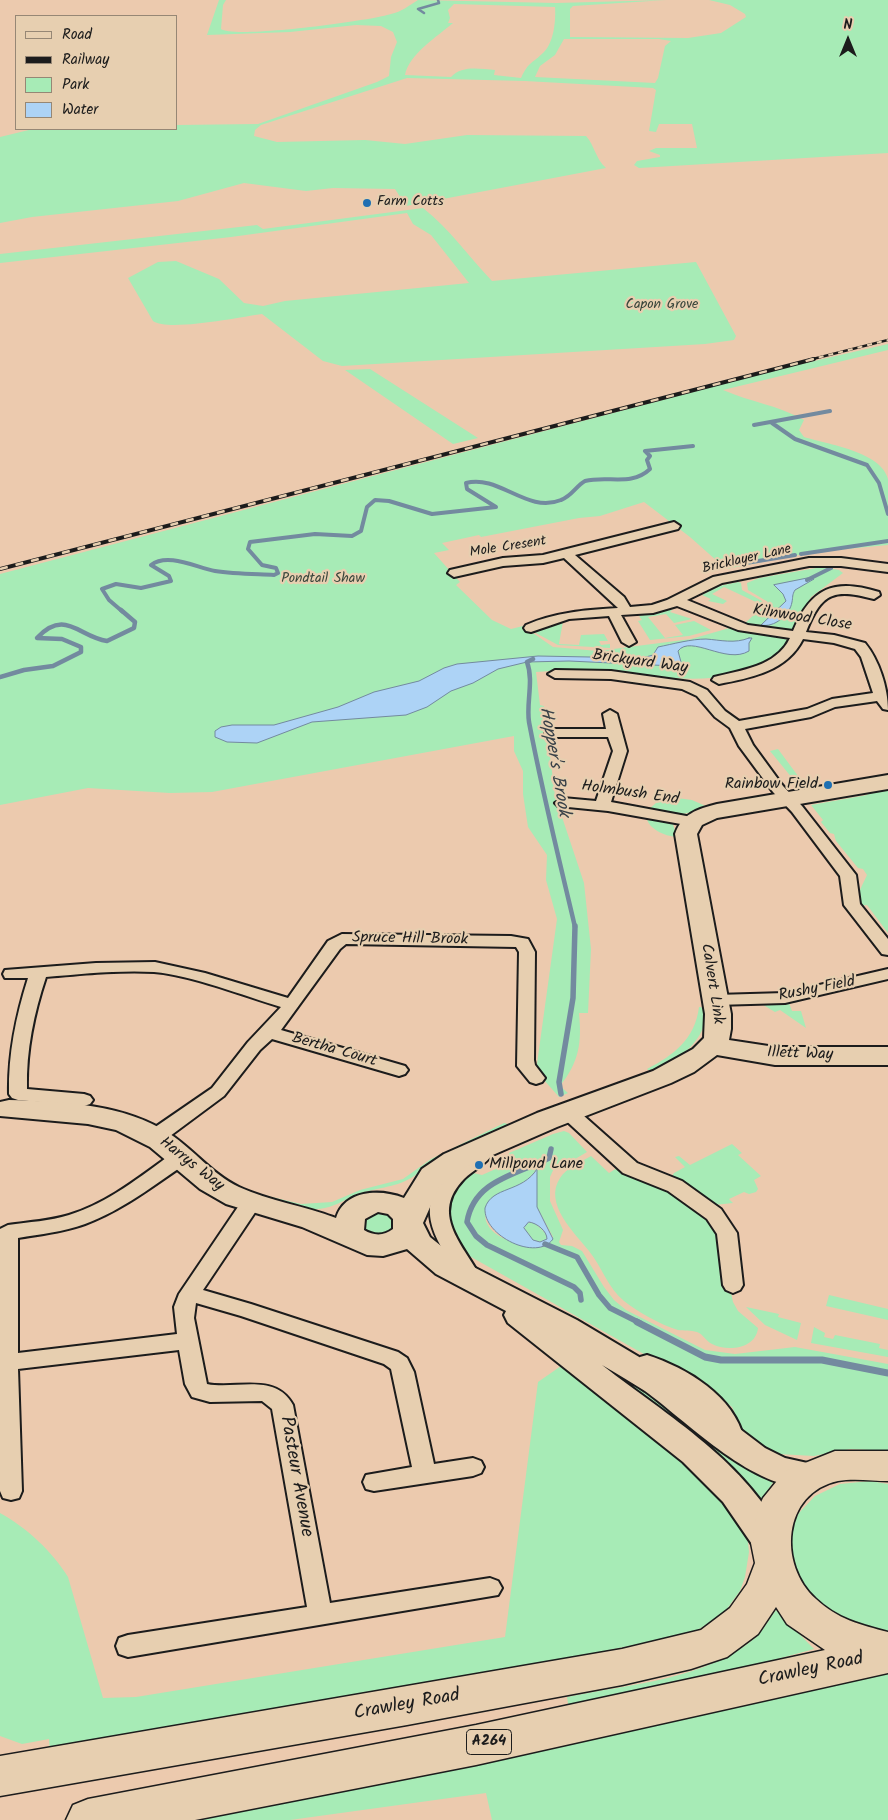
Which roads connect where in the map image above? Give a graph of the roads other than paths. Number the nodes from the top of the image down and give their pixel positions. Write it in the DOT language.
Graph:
graph roads {
  1 [pos="674,526"];
  2 [pos="567,554"];
  3 [pos="888,568"];
  4 [pos="454,573"];
  5 [pos="874,595"];
  6 [pos="677,600"];
  7 [pos="627,611"];
  8 [pos="613,612"];
  9 [pos="531,628"];
  10 [pos="798,635"];
  11 [pos="630,642"];
  12 [pos="555,674"];
  13 [pos="719,680"];
  14 [pos="884,701"];
  15 [pos="610,714"];
  16 [pos="736,726"];
  17 [pos="552,733"];
  18 [pos="614,733"];
  19 [pos="888,782"];
  20 [pos="788,799"];
  21 [pos="563,803"];
  22 [pos="602,806"];
  23 [pos="692,822"];
  24 [pos="888,950"];
  25 [pos="39,972"];
  26 [pos="11,974"];
  27 [pos="888,974"];
  28 [pos="716,1000"];
  29 [pos="292,1004"];
  30 [pos="268,1032"];
  31 [pos="712,1046"];
  32 [pos="888,1056"];
  33 [pos="400,1070"];
  34 [pos="536,1078"];
  35 [pos="84,1100"];
  36 [pos="53,1104"];
  37 [pos="9,1109"];
  38 [pos="568,1112"];
  39 [pos="156,1137"];
  40 [pos="504,1140"];
  41 [pos="180,1158"];
  42 [pos="438,1170"];
  43 [pos="251,1203"];
  44 [pos="371,1203"];
  45 [pos="284,1211"];
  46 [pos="409,1224"];
  47 [pos="369,1243"];
  48 [pos="446,1266"];
  49 [pos="479,1284"];
  50 [pos="733,1285"];
  51 [pos="189,1294"];
  52 [pos="189,1340"];
  53 [pos="7,1362"];
  54 [pos="888,1466"];
  55 [pos="473,1467"];
  56 [pos="425,1474"];
  57 [pos="810,1475"];
  58 [pos="374,1482"];
  59 [pos="11,1491"];
  60 [pos="770,1554"];
  61 [pos="490,1588"];
  62 [pos="320,1614"];
  63 [pos="128,1646"];
  64 [pos="888,1650"];
  65 [pos="888,1655"];
  66 [pos="0,1776"];
  67 [pos="88,1820"];
  1 -- 2 [label="street, Mole Cresent"];
  2 -- 4 [label="street, Mole Cresent"];
  2 -- 7 [label="street, Mole Cresent"];
  3 -- 6 [label="street, Bricklayer Lane"];
  5 -- 10 [label="street"];
  6 -- 7 [label="street, Bricklayer Lane"];
  6 -- 10 [label="street, Kilnwood Close"];
  7 -- 8 [label="street, Bricklayer Lane"];
  8 -- 9 [label="street, Bricklayer Lane"];
  8 -- 11 [label="street"];
  10 -- 13 [label="street"];
  10 -- 14 [label="street, Kilnwood Close"];
  12 -- 16 [label="street, Brickyard Way"];
  14 -- 16 [label="street"];
  15 -- 18 [label="street"];
  16 -- 20 [label="street, Brickyard Way"];
  17 -- 18 [label="street"];
  18 -- 22 [label="street"];
  19 -- 20 [label="street"];
  20 -- 23 [label="street"];
  20 -- 24 [label="street"];
  21 -- 22 [label="street, Holmbush End"];
  22 -- 23 [label="street, Holmbush End"];
  23 -- 28 [label="street, Calvert Link"];
  25 -- 26 [label="street"];
  25 -- 29 [label="street"];
  25 -- 36 [label="street"];
  27 -- 28 [label="street, Rushy Field"];
  28 -- 31 [label="street, Calvert Link"];
  29 -- 30 [label="street, Spruce Hill Brook"];
  29 -- 34 [label="street, Spruce Hill Brook"];
  30 -- 33 [label="street, Bertha Court"];
  30 -- 39 [label="street, Spruce Hill Brook"];
  31 -- 32 [label="street, Illett Way"];
  31 -- 38 [label="street, Calvert Link"];
  35 -- 36 [label="street"];
  36 -- 37 [label="street, Harrys Way"];
  36 -- 39 [label="street, Harrys Way"];
  38 -- 40 [label="street, Calvert Link"];
  38 -- 50 [label="street"];
  39 -- 41 [label="street, Harrys Way"];
  40 -- 42 [label="street, Calvert Link"];
  40 -- 49 [label="street"];
  41 -- 43 [label="street, Harrys Way"];
  41 -- 53 [label="street"];
  42 -- 44 [label="street, Calvert Link"];
  42 -- 46 [label="street, Calvert Link"];
  43 -- 45 [label="street, Harrys Way"];
  43 -- 51 [label="street, Pasteur Avenue"];
  44 -- 45 [label="street, Harrys Way"];
  44 -- 46 [label="street"];
  44 -- 47 [label="street"];
  45 -- 47 [label="street, Harrys Way"];
  46 -- 47 [label="street"];
  46 -- 48 [label="street"];
  47 -- 48 [label="street, Harrys Way"];
  48 -- 49 [label="street"];
  49 -- 57 [label="street"];
  49 -- 60 [label="street"];
  51 -- 52 [label="street, Pasteur Avenue"];
  51 -- 56 [label="street"];
  52 -- 53 [label="street"];
  52 -- 62 [label="street, Pasteur Avenue"];
  53 -- 59 [label="street"];
  54 -- 57 [label="highway, Crawley Road"];
  55 -- 56 [label="street"];
  56 -- 58 [label="street"];
  57 -- 60 [label="highway, Crawley Road"];
  60 -- 64 [label="highway"];
  60 -- 66 [label="highway, Crawley Road"];
  61 -- 62 [label="street"];
  62 -- 63 [label="street"];
  65 -- 67 [label="highway, Crawley Road / A264"];
}
